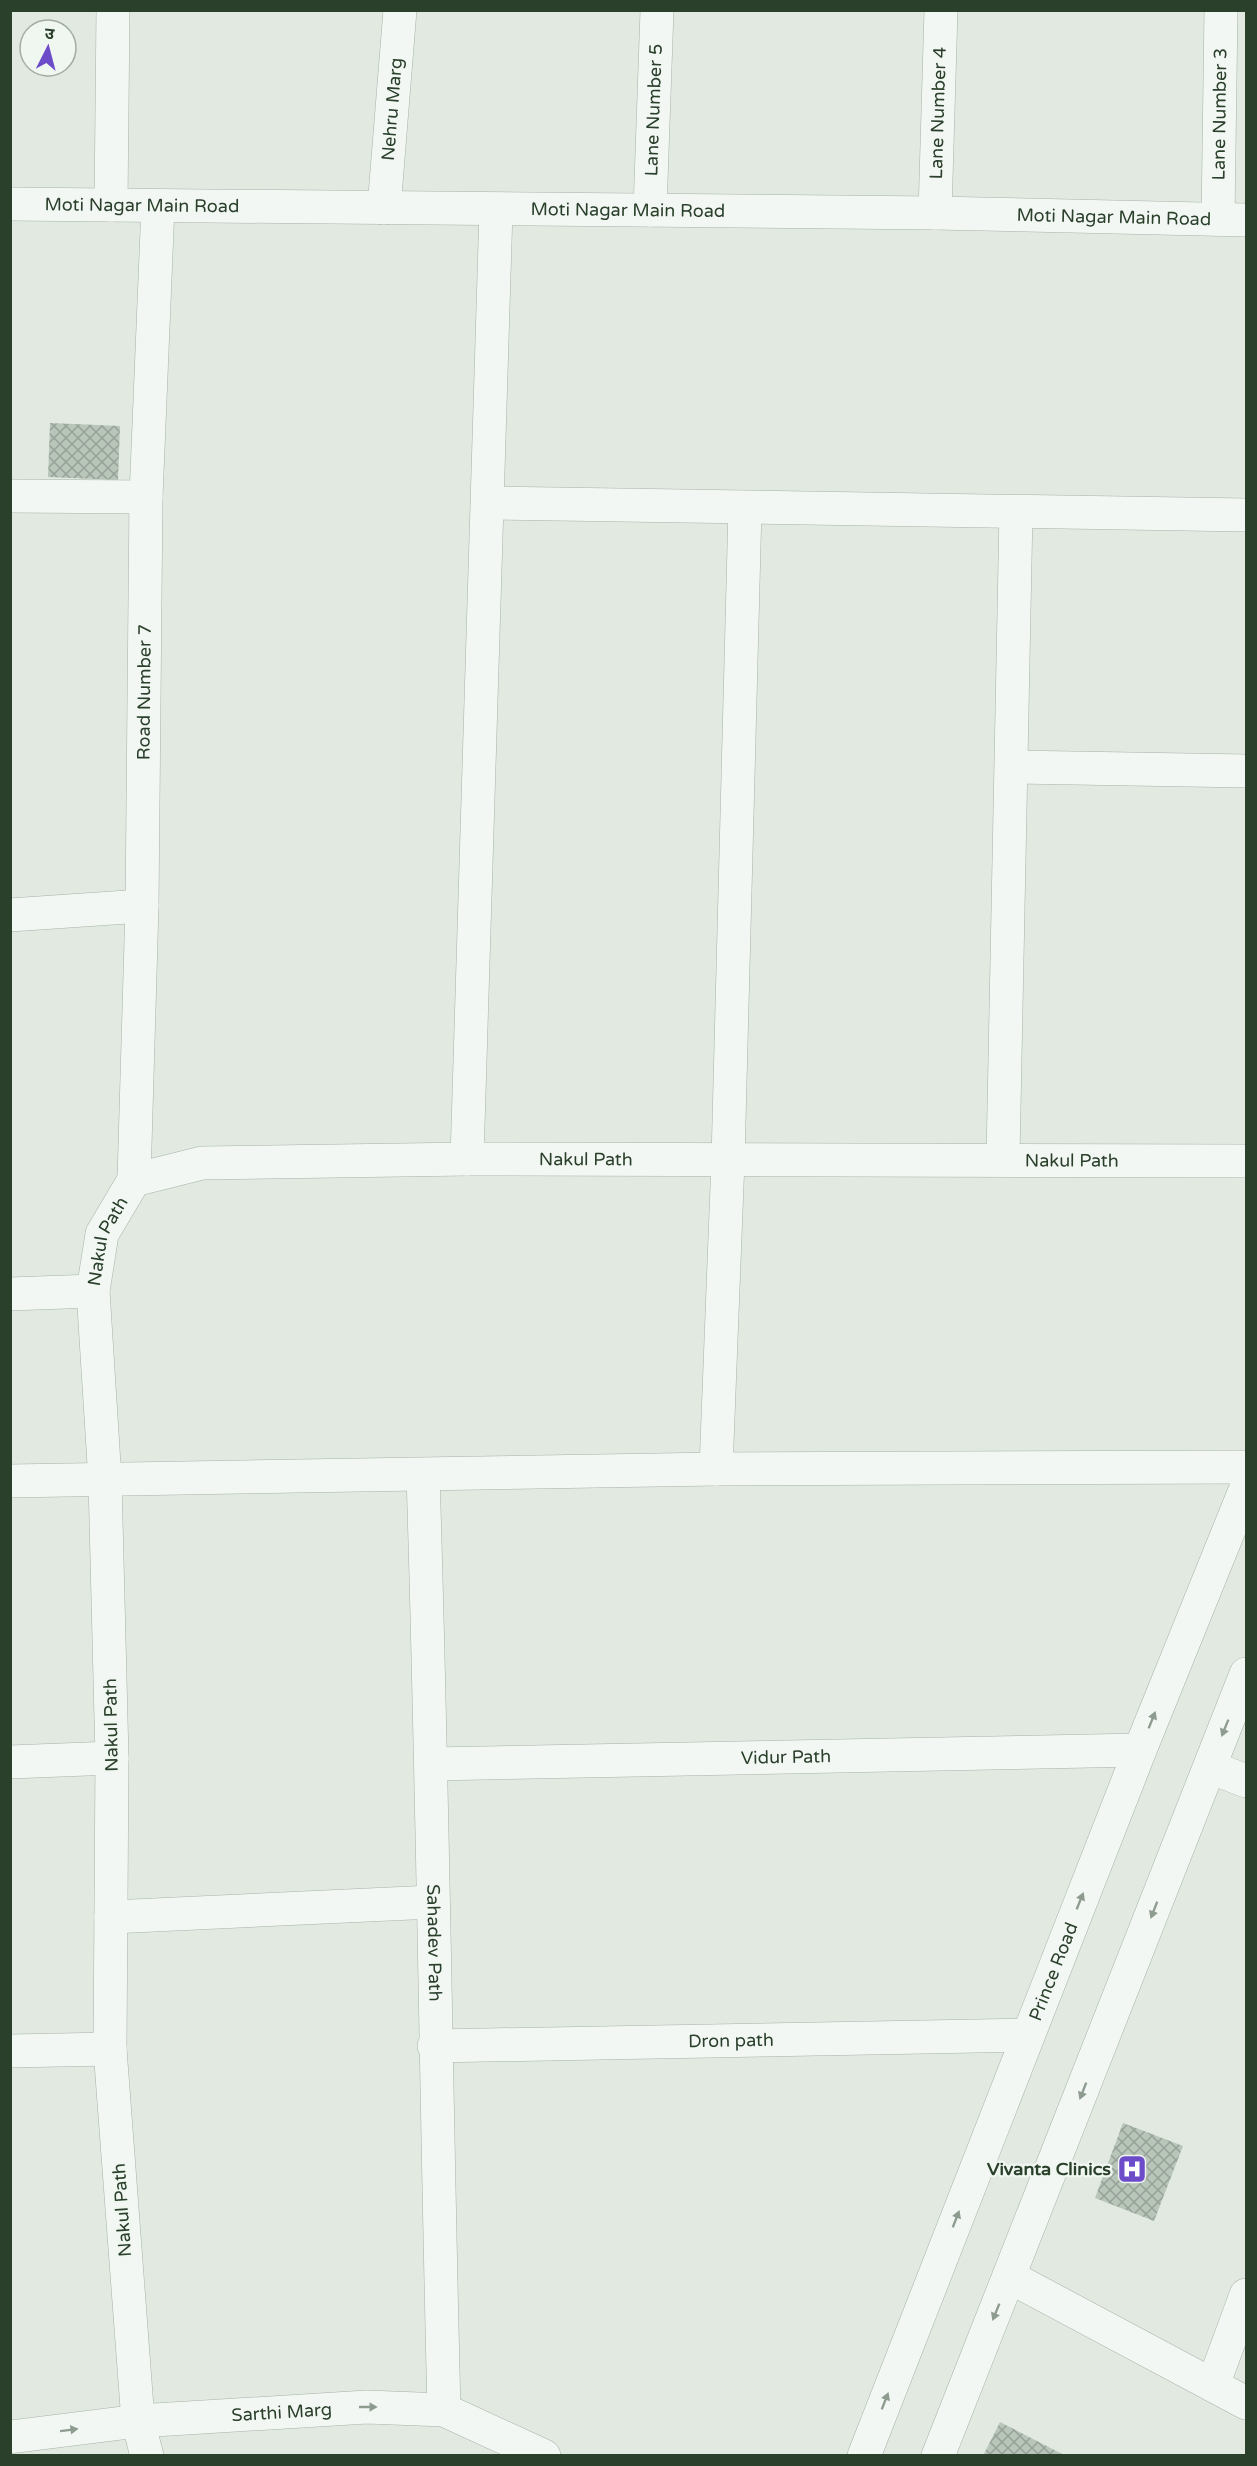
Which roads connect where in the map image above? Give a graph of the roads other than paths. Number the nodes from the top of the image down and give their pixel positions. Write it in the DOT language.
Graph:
graph roads {
  1 [pos="113,10"];
  2 [pos="400,10"];
  3 [pos="657,10"];
  4 [pos="941,10"];
  5 [pos="1221,10"];
  6 [pos="10,204"];
  7 [pos="111,205"];
  8 [pos="158,206"];
  9 [pos="384,208"];
  10 [pos="496,210"];
  11 [pos="650,210"];
  12 [pos="935,213"];
  13 [pos="1232,219"];
  14 [pos="10,496"];
  15 [pos="146,497"];
  16 [pos="488,503"];
  17 [pos="745,508"];
  18 [pos="1016,512"];
  19 [pos="1246,515"];
  20 [pos="1012,767"];
  21 [pos="1246,771"];
  22 [pos="142,906"];
  23 [pos="10,915"];
  24 [pos="1003,1158"];
  25 [pos="467,1159"];
  26 [pos="728,1160"];
  27 [pos="1246,1161"];
  28 [pos="134,1180"];
  29 [pos="93,1291"];
  30 [pos="10,1294"];
  31 [pos="1246,1467"];
  32 [pos="716,1468"];
  33 [pos="423,1475"];
  34 [pos="105,1479"];
  35 [pos="10,1481"];
  36 [pos="1246,1488"];
  37 [pos="1246,1674"];
  38 [pos="1140,1750"];
  39 [pos="112,1758"];
  40 [pos="10,1762"];
  41 [pos="432,1764"];
  42 [pos="1210,1767"];
  43 [pos="1246,1781"];
  44 [pos="433,1902"];
  45 [pos="111,1917"];
  46 [pos="1028,2035"];
  47 [pos="434,2046"];
  48 [pos="110,2049"];
  49 [pos="10,2051"];
  50 [pos="1010,2277"];
  51 [pos="1246,2295"];
  52 [pos="1213,2385"];
  53 [pos="1246,2403"];
  54 [pos="444,2410"];
  55 [pos="138,2421"];
  56 [pos="10,2437"];
  57 [pos="147,2456"];
  58 [pos="544,2456"];
  59 [pos="864,2456"];
  60 [pos="938,2456"];
  1 -- 7 [label="street"];
  2 -- 9 [label="street, Nehru Marg"];
  3 -- 11 [label="street, Lane Number 5"];
  4 -- 12 [label="street, Lane Number 4"];
  5 -- 13 [label="street, Lane Number 3"];
  6 -- 7 [label="street, Moti Nagar Main Road"];
  7 -- 8 [label="street, Moti Nagar Main Road"];
  8 -- 9 [label="street, Moti Nagar Main Road"];
  8 -- 15 [label="street, Road Number 7"];
  9 -- 10 [label="street, Moti Nagar Main Road"];
  10 -- 11 [label="street, Moti Nagar Main Road"];
  10 -- 16 [label="street"];
  11 -- 12 [label="street, Moti Nagar Main Road"];
  12 -- 13 [label="street, Moti Nagar Main Road"];
  14 -- 15 [label="street"];
  15 -- 22 [label="street, Road Number 7"];
  16 -- 17 [label="street"];
  16 -- 25 [label="street"];
  17 -- 18 [label="street"];
  17 -- 26 [label="street"];
  18 -- 19 [label="street"];
  18 -- 20 [label="street"];
  20 -- 21 [label="street"];
  20 -- 24 [label="street"];
  22 -- 23 [label="street"];
  22 -- 28 [label="street, Road Number 7"];
  24 -- 26 [label="street, Nakul Path"];
  24 -- 27 [label="street, Nakul Path"];
  25 -- 26 [label="street, Nakul Path"];
  25 -- 28 [label="street, Nakul Path"];
  26 -- 32 [label="street"];
  28 -- 29 [label="street, Nakul Path"];
  29 -- 30 [label="street"];
  29 -- 34 [label="street, Nakul Path"];
  31 -- 32 [label="street"];
  32 -- 33 [label="street"];
  33 -- 34 [label="street"];
  33 -- 41 [label="street, Sahadev Path"];
  34 -- 35 [label="street"];
  34 -- 39 [label="street, Nakul Path"];
  38 -- 36 [label="street, Prince Road, one-way"];
  37 -- 42 [label="street, one-way"];
  38 -- 41 [label="street, Vidur Path"];
  46 -- 38 [label="street, Prince Road, one-way"];
  39 -- 40 [label="street"];
  39 -- 45 [label="street, Nakul Path"];
  41 -- 44 [label="street, Sahadev Path"];
  42 -- 43 [label="street"];
  42 -- 50 [label="street, one-way"];
  44 -- 45 [label="street"];
  44 -- 47 [label="street, Sahadev Path"];
  45 -- 48 [label="street, Nakul Path"];
  46 -- 47 [label="street, Dron path"];
  59 -- 46 [label="street, Prince Road, one-way"];
  47 -- 54 [label="street, Sahadev Path"];
  48 -- 49 [label="street"];
  48 -- 55 [label="street, Nakul Path"];
  50 -- 52 [label="street"];
  50 -- 60 [label="street, one-way"];
  51 -- 52 [label="street"];
  52 -- 53 [label="street"];
  55 -- 54 [label="street, Sarthi Marg, one-way"];
  54 -- 58 [label="street, Sarthi Marg"];
  56 -- 55 [label="street, Sarthi Marg, one-way"];
  55 -- 57 [label="street, Nakul Path"];
}
